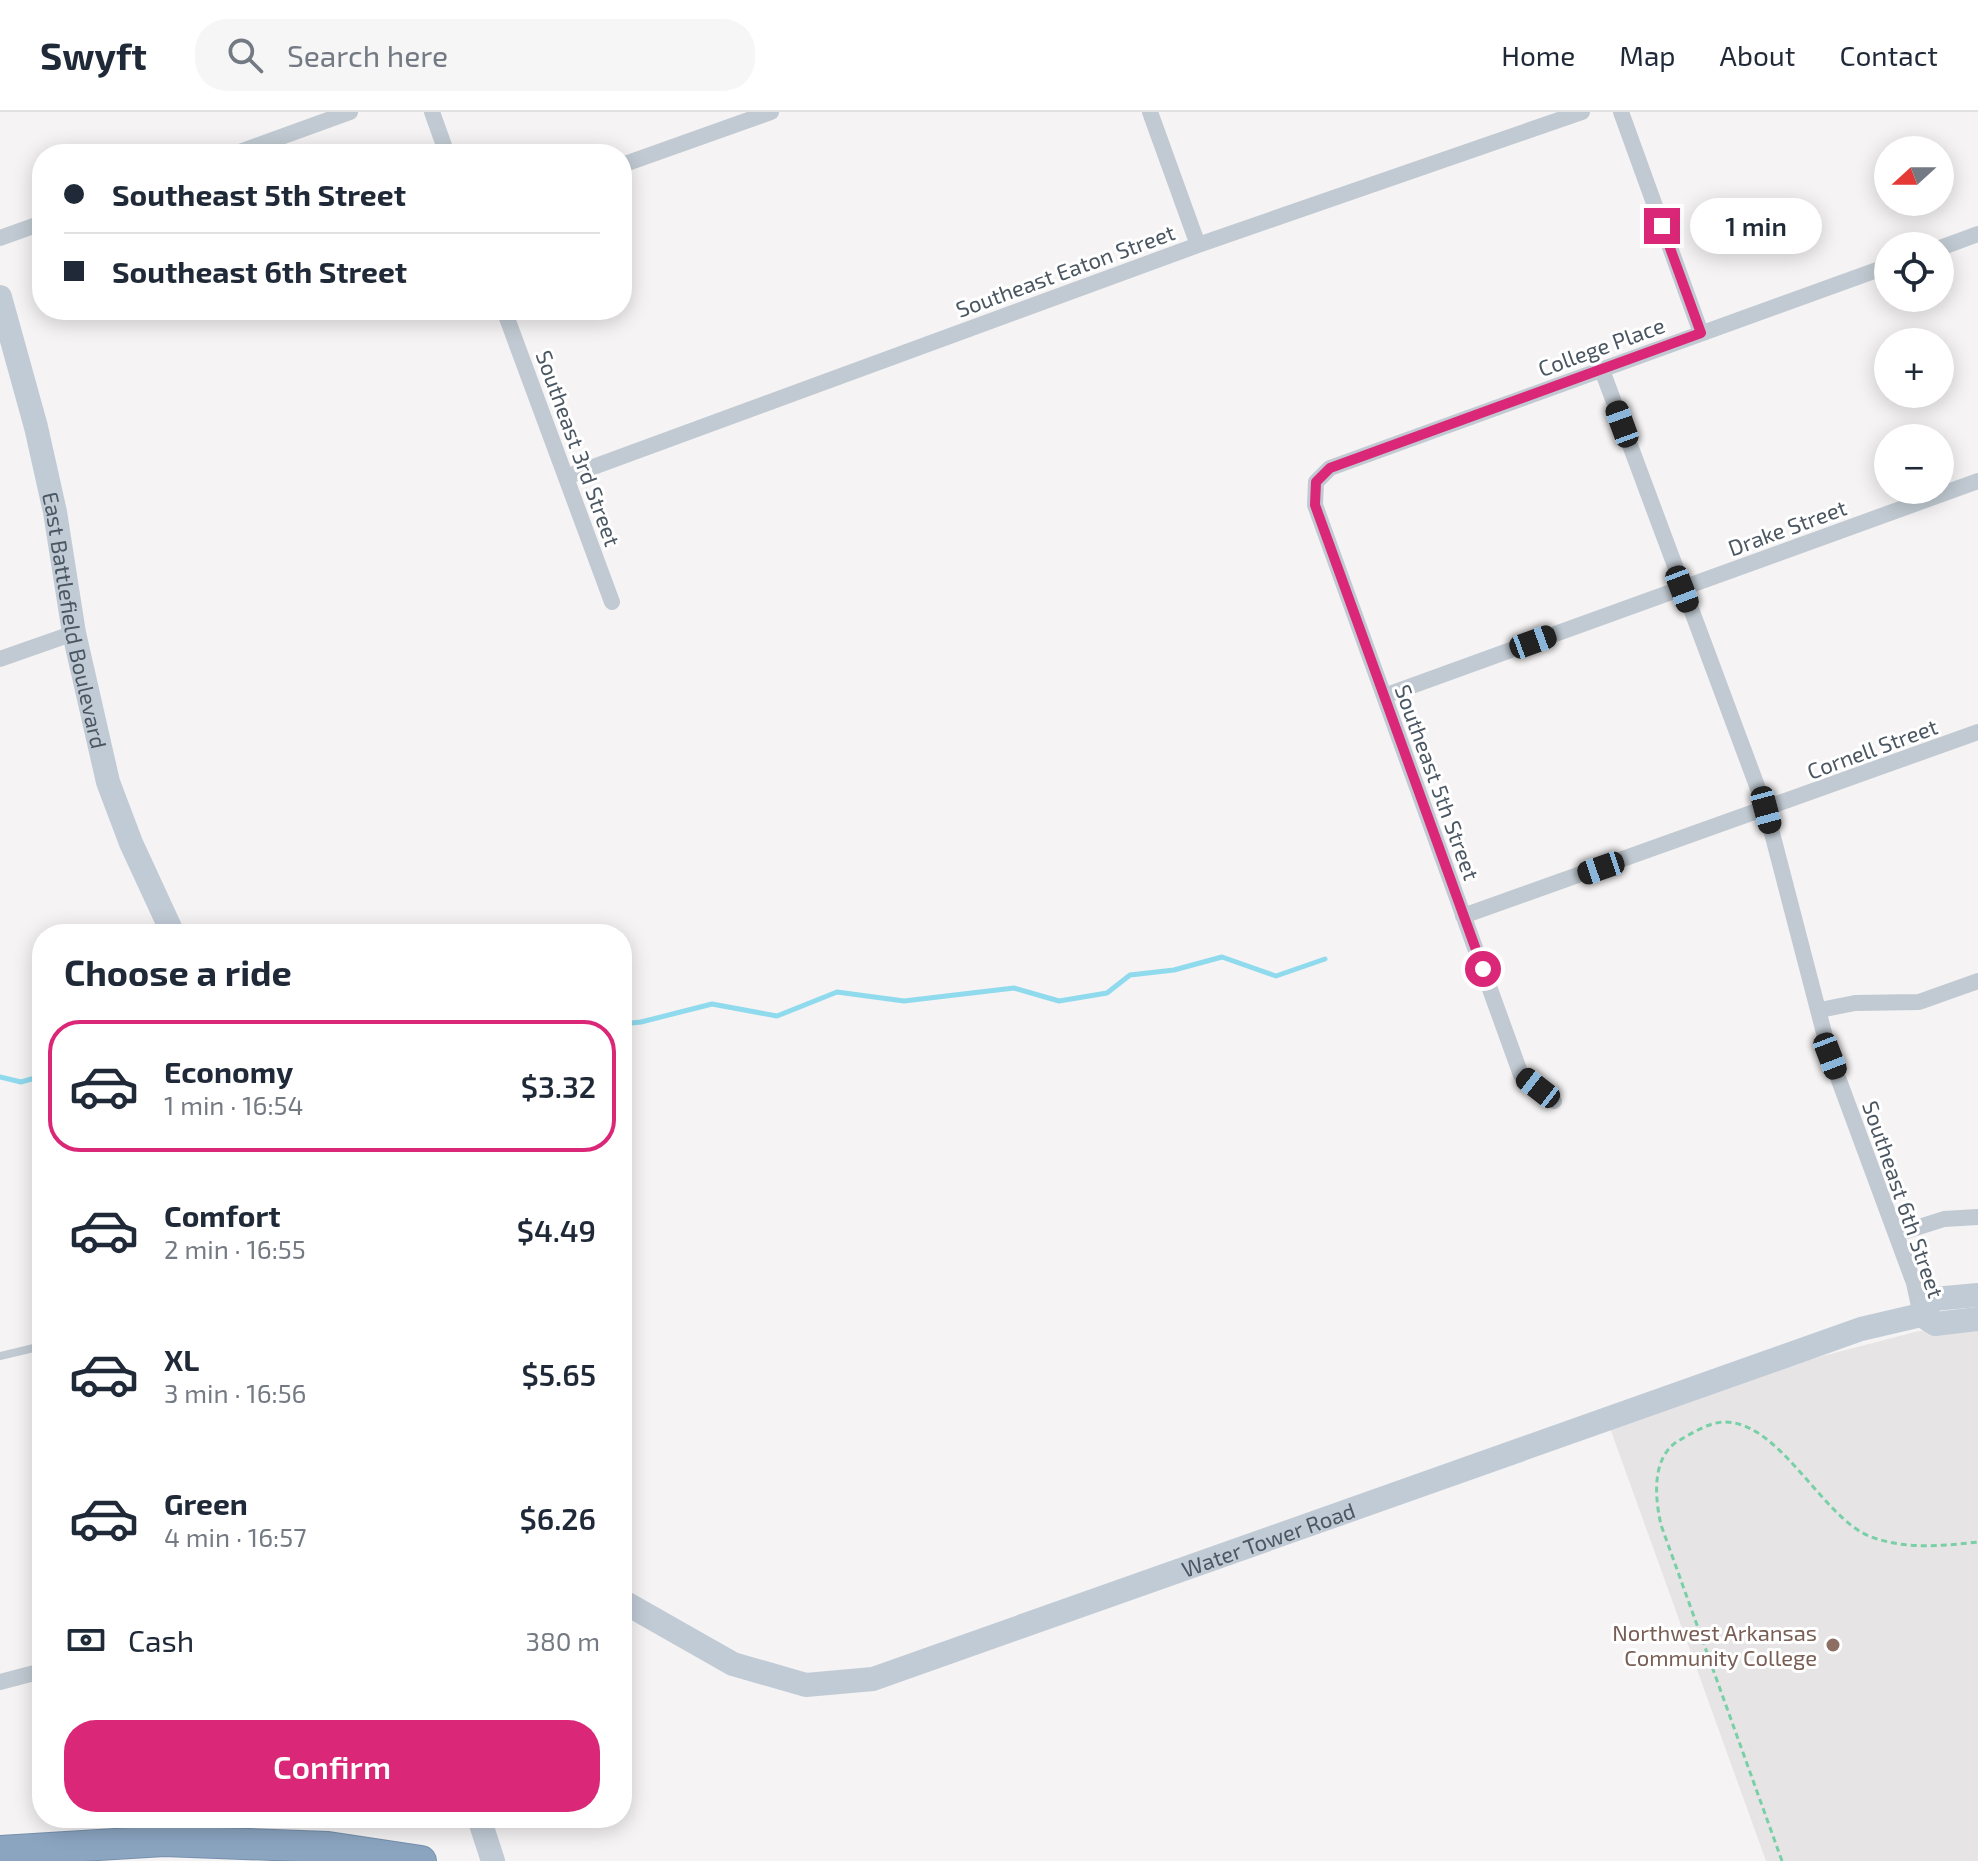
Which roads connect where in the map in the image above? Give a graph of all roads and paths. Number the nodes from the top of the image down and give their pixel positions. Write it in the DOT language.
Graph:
graph roads {
  1 [pos="350,112"];
  2 [pos="432,112"];
  3 [pos="771,112"];
  4 [pos="1150,112"];
  5 [pos="1582,112"];
  6 [pos="1621,112"];
  7 [pos="262,144"];
  8 [pos="443,144"];
  9 [pos="632,161"];
  10 [pos="32,227"];
  11 [pos="1978,234"];
  12 [pos="0,238"];
  13 [pos="1954,243"];
  14 [pos="1198,245"];
  15 [pos="1874,271"];
  16 [pos="0,297"];
  17 [pos="508,320"];
  18 [pos="1701,333"];
  19 [pos="1602,370"];
  20 [pos="1330,468"];
  21 [pos="566,477"];
  22 [pos="1978,481"];
  23 [pos="1682,589"];
  24 [pos="612,602"];
  25 [pos="74,633"];
  26 [pos="0,659"];
  27 [pos="1384,696"];
  28 [pos="1978,732"];
  29 [pos="1766,810"];
  30 [pos="1463,916"];
  31 [pos="168,924"];
  32 [pos="1978,981"];
  33 [pos="1820,1010"];
  34 [pos="1554,1101"];
  35 [pos="1978,1217"];
  36 [pos="1897,1234"];
  37 [pos="1978,1295"];
  38 [pos="1921,1315"];
  39 [pos="1978,1319"];
  40 [pos="32,1348"];
  41 [pos="0,1356"];
  42 [pos="1978,1542"];
  43 [pos="632,1607"];
  44 [pos="32,1674"];
  45 [pos="0,1682"];
  46 [pos="482,1828"];
  47 [pos="0,1851"];
  48 [pos="421,1861"];
  49 [pos="493,1861"];
  50 [pos="1782,1861"];
  1 -- 7 [label="street"];
  2 -- 8 [label="street"];
  3 -- 9 [label="street"];
  4 -- 14 [label="street"];
  5 -- 14 [label="street, Southeast Eaton Street"];
  6 -- 18 [label="street"];
  10 -- 12 [label="street"];
  11 -- 13 [label="street"];
  14 -- 21 [label="street, Southeast Eaton Street"];
  15 -- 18 [label="street, College Place"];
  16 -- 25 [label="street, East Battlefield Boulevard"];
  17 -- 21 [label="street, Southeast 3rd Street"];
  18 -- 19 [label="street, College Place"];
  19 -- 20 [label="street, College Place"];
  19 -- 23 [label="street, Southeast 6th Street"];
  20 -- 27 [label="street, Southeast 5th Street"];
  21 -- 24 [label="street, Southeast 3rd Street"];
  22 -- 23 [label="street, Drake Street"];
  23 -- 27 [label="street, Drake Street"];
  23 -- 29 [label="street, Southeast 6th Street"];
  25 -- 26 [label="street"];
  25 -- 31 [label="street, East Battlefield Boulevard"];
  27 -- 30 [label="street, Southeast 5th Street"];
  28 -- 29 [label="street, Cornell Street"];
  29 -- 30 [label="street, Cornell Street"];
  29 -- 33 [label="street, Southeast 6th Street"];
  30 -- 34 [label="street, Southeast 5th Street"];
  32 -- 33 [label="street"];
  33 -- 36 [label="street, Southeast 6th Street"];
  35 -- 36 [label="street"];
  36 -- 38 [label="street, Southeast 6th Street"];
  37 -- 38 [label="street, Water Tower Road"];
  38 -- 39 [label="street, Water Tower Road"];
  38 -- 43 [label="street, Water Tower Road"];
  40 -- 41 [label="lane"];
  42 -- 50 [label="path"];
  44 -- 45 [label="street"];
  46 -- 49 [label="street"];
  47 -- 48 [label="highway"];
}
